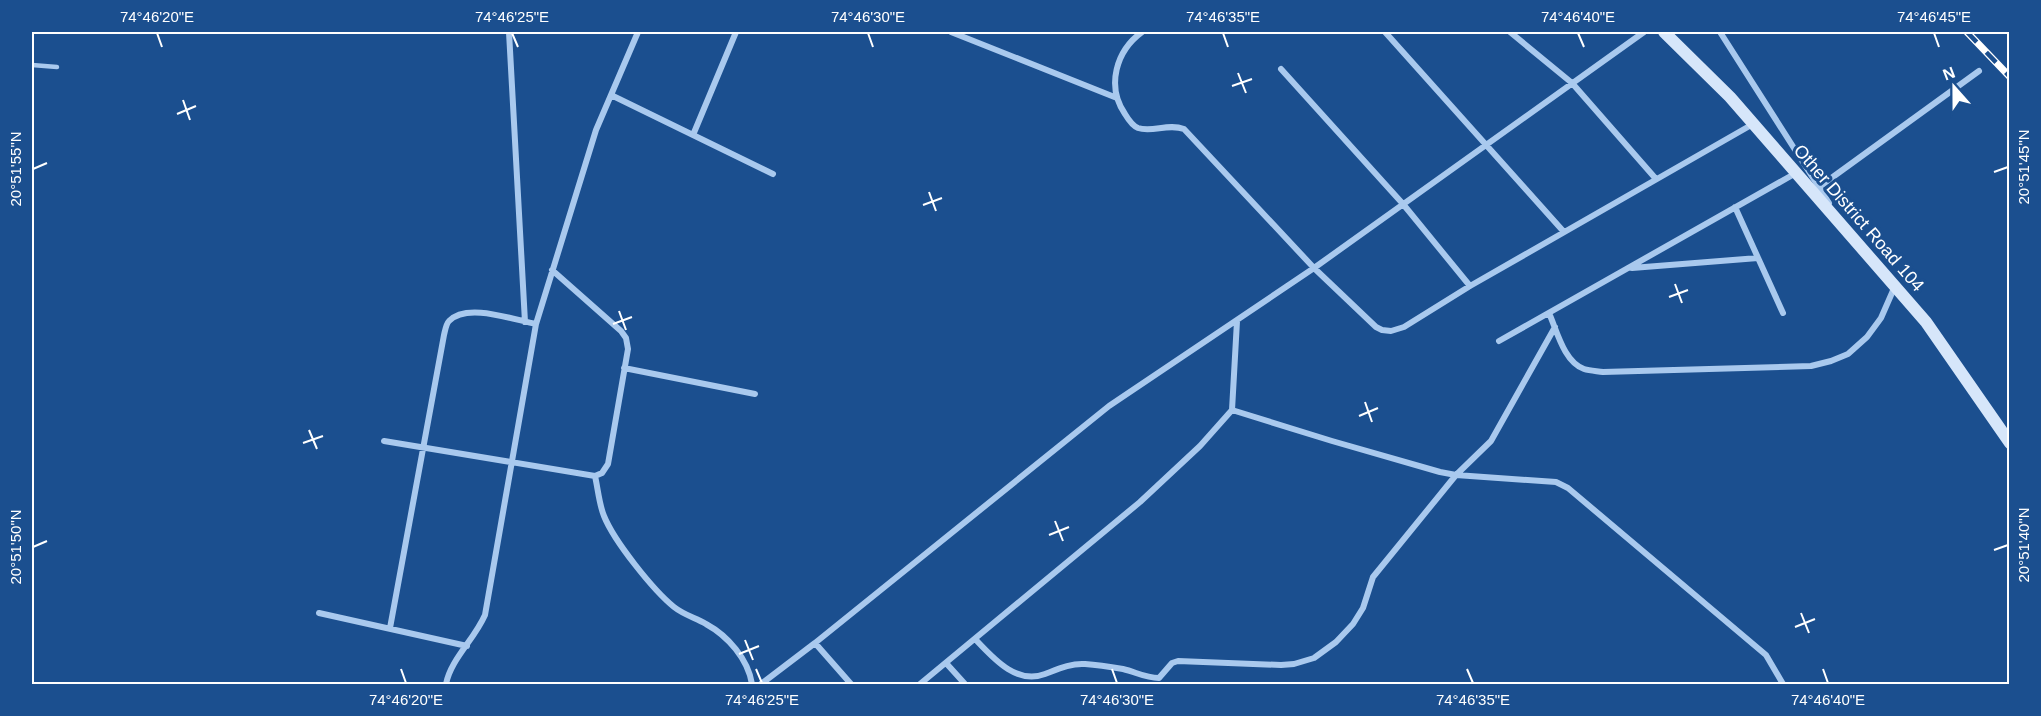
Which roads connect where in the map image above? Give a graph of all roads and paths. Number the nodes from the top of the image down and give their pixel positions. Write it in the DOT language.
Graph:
graph roads {
  1 [pos="509,32"];
  2 [pos="638,32"];
  3 [pos="736,32"];
  4 [pos="951,32"];
  5 [pos="1142,32"];
  6 [pos="1386,32"];
  7 [pos="1510,32"];
  8 [pos="1644,32"];
  9 [pos="1664,32"];
  10 [pos="1720,32"];
  11 [pos="32,65"];
  12 [pos="57,67"];
  13 [pos="1281,69"];
  14 [pos="1979,71"];
  15 [pos="1572,83"];
  16 [pos="611,95"];
  17 [pos="1117,98"];
  18 [pos="1753,124"];
  19 [pos="693,135"];
  20 [pos="1486,144"];
  21 [pos="1796,173"];
  22 [pos="773,174"];
  23 [pos="1656,179"];
  24 [pos="1819,187"];
  25 [pos="1403,204"];
  26 [pos="1735,207"];
  27 [pos="1564,232"];
  28 [pos="1850,235"];
  29 [pos="1758,258"];
  30 [pos="1314,268"];
  31 [pos="1628,268"];
  32 [pos="552,270"];
  33 [pos="1470,285"];
  34 [pos="1895,286"];
  35 [pos="1549,313"];
  36 [pos="1783,313"];
  37 [pos="1237,321"];
  38 [pos="525,322"];
  39 [pos="536,324"];
  40 [pos="1556,327"];
  41 [pos="1499,342"];
  42 [pos="624,368"];
  43 [pos="755,394"];
  44 [pos="1232,410"];
  45 [pos="384,441"];
  46 [pos="2010,443"];
  47 [pos="424,448"];
  48 [pos="511,463"];
  49 [pos="1456,475"];
  50 [pos="595,476"];
  51 [pos="319,613"];
  52 [pos="390,628"];
  53 [pos="975,639"];
  54 [pos="815,643"];
  55 [pos="467,646"];
  56 [pos="946,663"];
  57 [pos="446,684"];
  58 [pos="752,684"];
  59 [pos="761,684"];
  60 [pos="851,684"];
  61 [pos="920,684"];
  62 [pos="965,684"];
  63 [pos="1783,684"];
  1 -- 38 [label="street"];
  2 -- 16 [label="street"];
  3 -- 19 [label="street"];
  4 -- 17 [label="street"];
  5 -- 17 [label="street"];
  6 -- 20 [label="street"];
  7 -- 15 [label="street"];
  8 -- 15 [label="street"];
  9 -- 18 [label="street, Other District Road 104"];
  10 -- 24 [label="street"];
  11 -- 12 [label="lane"];
  13 -- 25 [label="street"];
  14 -- 24 [label="street"];
  15 -- 20 [label="street"];
  15 -- 23 [label="street"];
  16 -- 19 [label="street"];
  16 -- 32 [label="street"];
  17 -- 30 [label="street"];
  18 -- 21 [label="street, Other District Road 104"];
  18 -- 23 [label="street"];
  19 -- 22 [label="street"];
  20 -- 25 [label="street"];
  20 -- 27 [label="street"];
  21 -- 26 [label="street"];
  21 -- 28 [label="street, Other District Road 104"];
  23 -- 27 [label="street"];
  24 -- 28 [label="street"];
  25 -- 30 [label="street"];
  25 -- 33 [label="street"];
  26 -- 29 [label="street"];
  26 -- 31 [label="street"];
  27 -- 33 [label="street"];
  28 -- 34 [label="street, Other District Road 104"];
  29 -- 31 [label="street"];
  29 -- 36 [label="street"];
  30 -- 33 [label="street"];
  30 -- 37 [label="street"];
  31 -- 35 [label="street"];
  32 -- 39 [label="street"];
  32 -- 42 [label="street"];
  34 -- 40 [label="street"];
  34 -- 46 [label="street, Other District Road 104"];
  35 -- 40 [label="street"];
  35 -- 41 [label="street"];
  37 -- 44 [label="street"];
  37 -- 54 [label="street"];
  38 -- 39 [label="street"];
  38 -- 47 [label="street"];
  39 -- 48 [label="street"];
  40 -- 49 [label="street"];
  42 -- 43 [label="street"];
  42 -- 50 [label="street"];
  44 -- 49 [label="street"];
  44 -- 53 [label="street"];
  45 -- 47 [label="street"];
  47 -- 48 [label="street"];
  47 -- 52 [label="street"];
  48 -- 50 [label="street"];
  48 -- 55 [label="street"];
  49 -- 53 [label="street"];
  49 -- 63 [label="street"];
  50 -- 58 [label="street"];
  51 -- 52 [label="street"];
  52 -- 55 [label="street"];
  53 -- 56 [label="street"];
  54 -- 59 [label="street"];
  54 -- 60 [label="street"];
  55 -- 57 [label="street"];
  56 -- 61 [label="street"];
  56 -- 62 [label="street"];
}
